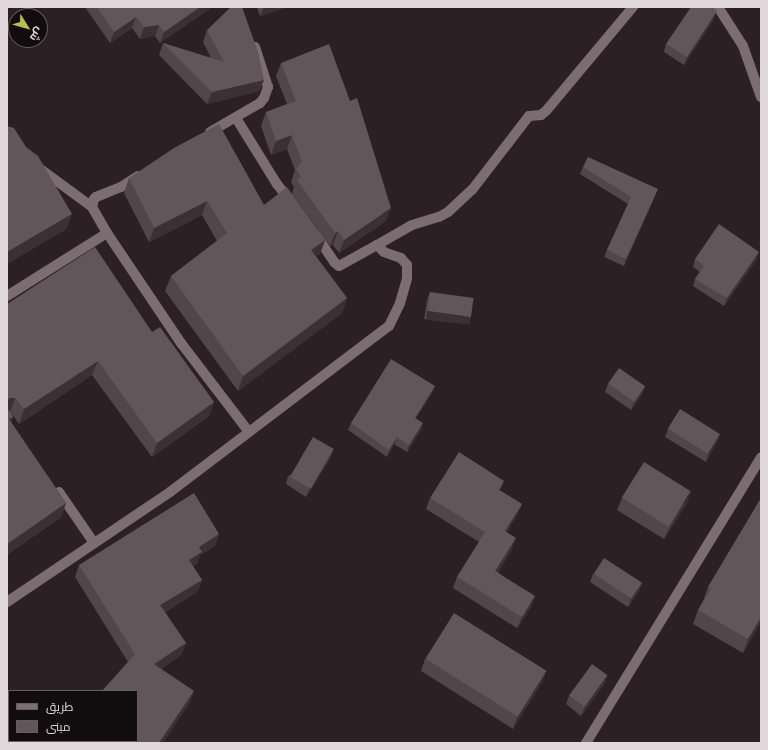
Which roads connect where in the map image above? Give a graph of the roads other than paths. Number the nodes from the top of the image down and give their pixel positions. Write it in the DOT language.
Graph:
graph roads {
  1 [pos="633,7"];
  2 [pos="718,7"];
  3 [pos="251,35"];
  4 [pos="761,97"];
  5 [pos="236,118"];
  6 [pos="198,139"];
  7 [pos="32,163"];
  8 [pos="146,170"];
  9 [pos="92,207"];
  10 [pos="295,208"];
  11 [pos="309,226"];
  12 [pos="107,233"];
  13 [pos="377,245"];
  14 [pos="7,296"];
  15 [pos="249,432"];
  16 [pos="761,457"];
  17 [pos="55,487"];
  18 [pos="94,543"];
  19 [pos="7,602"];
  20 [pos="586,743"];
  1 -- 13 [label="street"];
  2 -- 4 [label="street"];
  3 -- 5 [label="street"];
  5 -- 6 [label="street"];
  5 -- 10 [label="street"];
  7 -- 9 [label="street"];
  8 -- 9 [label="street"];
  9 -- 12 [label="street"];
  11 -- 13 [label="street"];
  12 -- 14 [label="street"];
  12 -- 15 [label="street"];
  13 -- 15 [label="street"];
  15 -- 18 [label="street"];
  16 -- 20 [label="street"];
  17 -- 18 [label="street"];
  18 -- 19 [label="street"];
}
